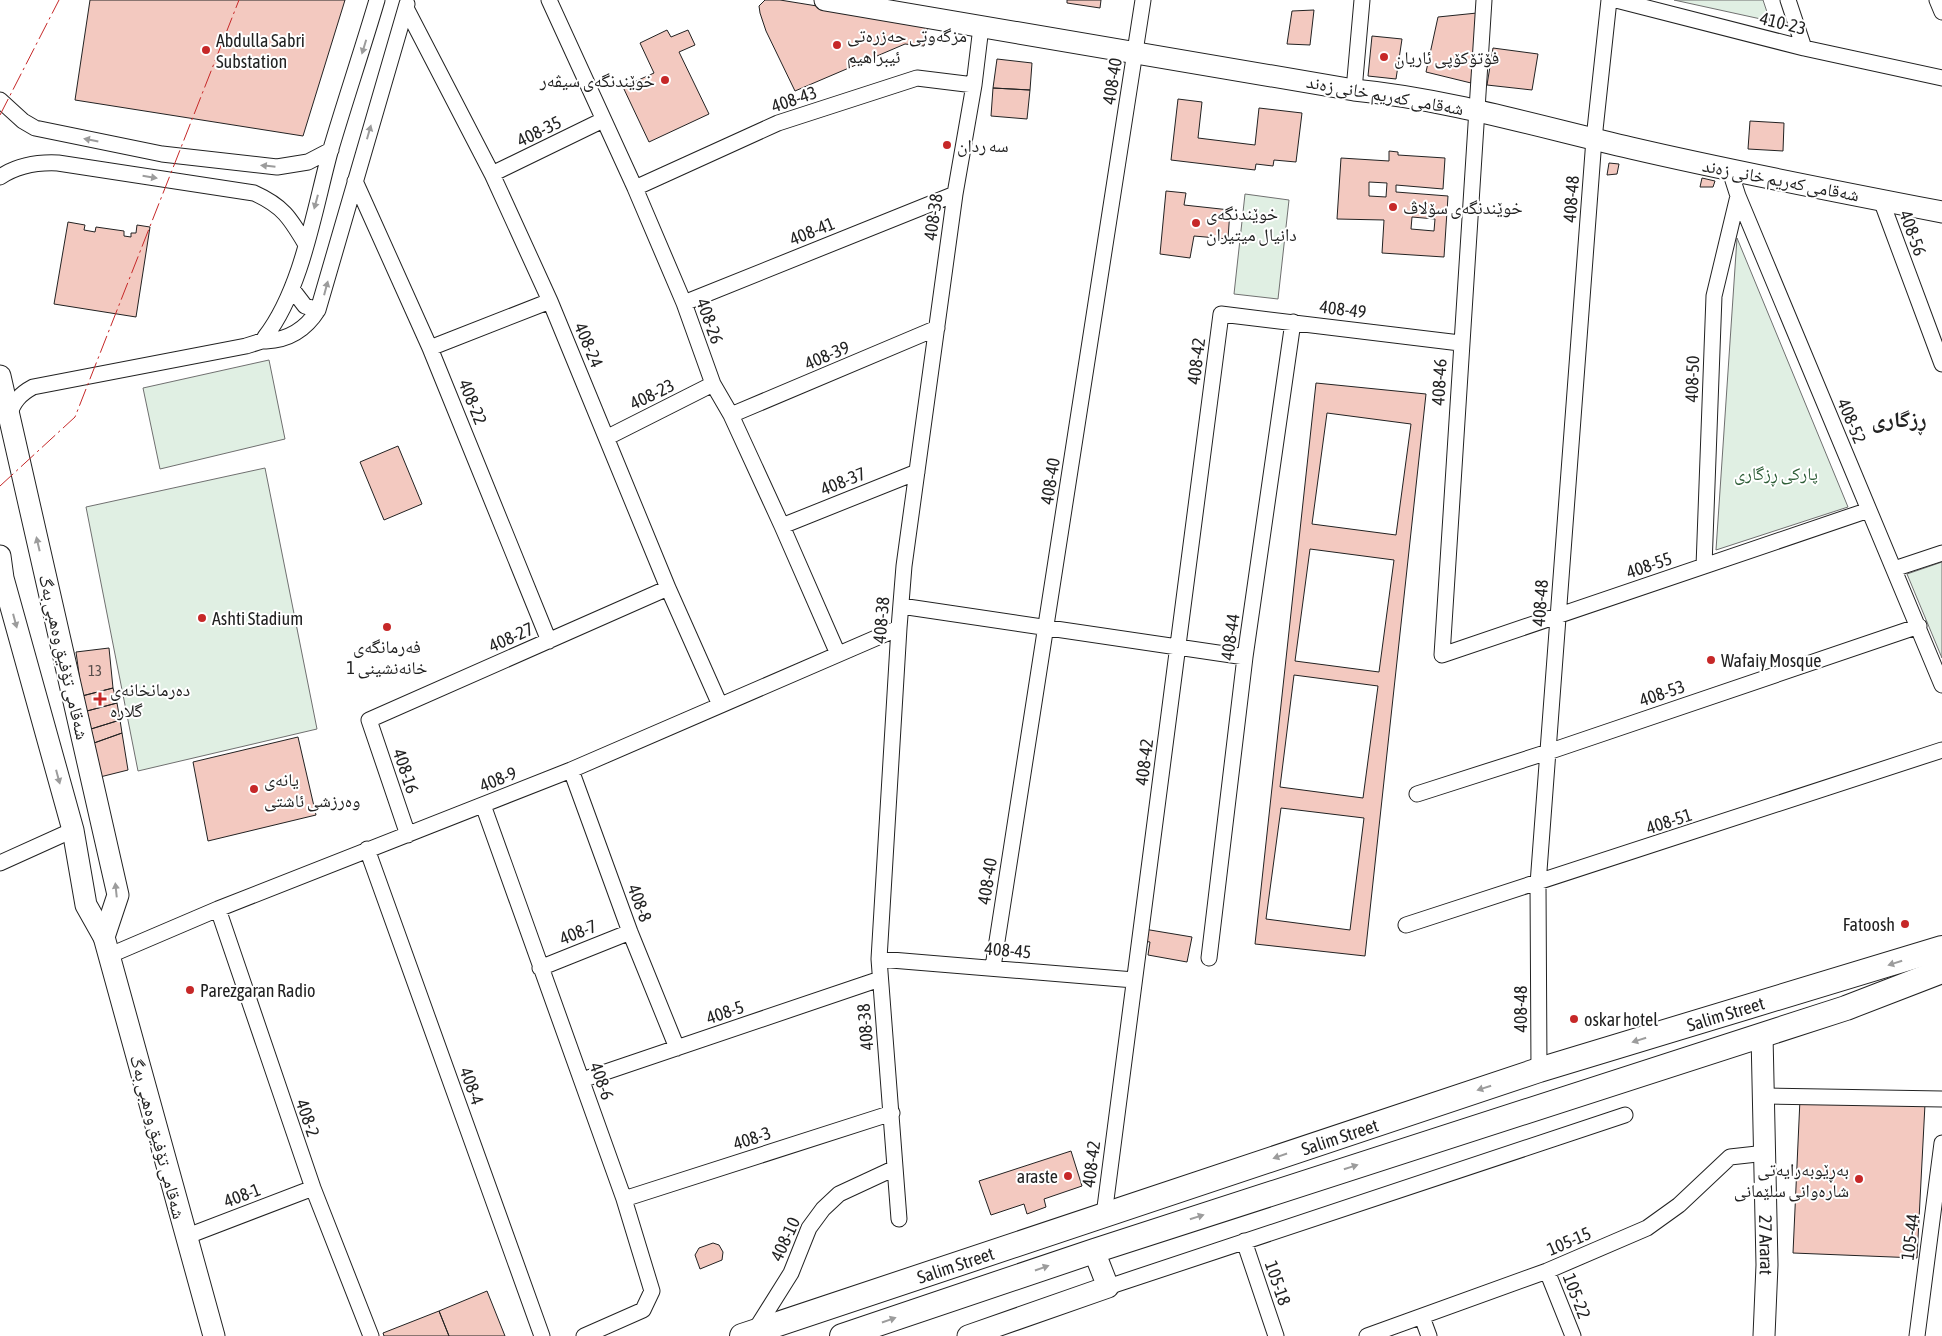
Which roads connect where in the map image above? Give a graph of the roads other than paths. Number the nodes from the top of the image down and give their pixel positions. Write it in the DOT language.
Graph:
graph roads {
  1 [pos="377,0"];
  2 [pos="549,0"];
  3 [pos="825,0"];
  4 [pos="1144,0"];
  5 [pos="1362,0"];
  6 [pos="1484,0"];
  7 [pos="1609,0"];
  8 [pos="1616,0"];
  9 [pos="1788,0"];
  10 [pos="1937,0"];
  11 [pos="407,4"];
  12 [pos="881,5"];
  13 [pos="1942,12"];
  14 [pos="981,28"];
  15 [pos="1804,48"];
  16 [pos="1135,52"];
  17 [pos="1942,78"];
  18 [pos="974,85"];
  19 [pos="1354,90"];
  20 [pos="0,100"];
  21 [pos="1476,112"];
  22 [pos="604,120"];
  23 [pos="1594,139"];
  24 [pos="113,144"];
  25 [pos="331,150"];
  26 [pos="109,171"];
  27 [pos="1730,172"];
  28 [pos="492,174"];
  29 [pos="0,177"];
  30 [pos="355,181"];
  31 [pos="635,188"];
  32 [pos="955,194"];
  33 [pos="1738,196"];
  34 [pos="1881,200"];
  35 [pos="1942,212"];
  36 [pos="305,243"];
  37 [pos="292,289"];
  38 [pos="550,301"];
  39 [pos="684,303"];
  40 [pos="318,310"];
  41 [pos="1221,314"];
  42 [pos="1293,322"];
  43 [pos="937,328"];
  44 [pos="265,340"];
  45 [pos="1460,342"];
  46 [pos="430,348"];
  47 [pos="1942,364"];
  48 [pos="0,368"];
  49 [pos="0,376"];
  50 [pos="714,384"];
  51 [pos="33,388"];
  52 [pos="731,415"];
  53 [pos="9,416"];
  54 [pos="608,437"];
  55 [pos="917,472"];
  56 [pos="1869,510"];
  57 [pos="782,526"];
  58 [pos="1942,553"];
  59 [pos="0,556"];
  60 [pos="1704,566"];
  61 [pos="1894,569"];
  62 [pos="2,579"];
  63 [pos="668,588"];
  64 [pos="901,606"];
  65 [pos="1558,616"];
  66 [pos="1919,626"];
  67 [pos="899,628"];
  68 [pos="1046,628"];
  69 [pos="549,641"];
  70 [pos="1178,646"];
  71 [pos="838,654"];
  72 [pos="1442,655"];
  73 [pos="1246,657"];
  74 [pos="1942,685"];
  75 [pos="720,705"];
  76 [pos="369,720"];
  77 [pos="1942,750"];
  78 [pos="1548,752"];
  79 [pos="571,770"];
  80 [pos="1417,794"];
  81 [pos="483,806"];
  82 [pos="73,830"];
  83 [pos="408,835"];
  84 [pos="368,849"];
  85 [pos="0,863"];
  86 [pos="1538,884"];
  87 [pos="218,909"];
  88 [pos="1406,925"];
  89 [pos="630,932"];
  90 [pos="1942,938"];
  91 [pos="106,946"];
  92 [pos="1209,958"];
  93 [pos="879,959"];
  94 [pos="993,967"];
  95 [pos="540,968"];
  96 [pos="1937,968"];
  97 [pos="880,979"];
  98 [pos="1134,980"];
  99 [pos="1762,1034"];
  100 [pos="677,1048"];
  101 [pos="1539,1070"];
  102 [pos="582,1080"];
  103 [pos="1765,1096"];
  104 [pos="1942,1099"];
  105 [pos="892,1113"];
  106 [pos="1625,1115"];
  107 [pos="1942,1143"];
  108 [pos="1766,1154"];
  109 [pos="895,1168"];
  110 [pos="312,1188"];
  111 [pos="624,1199"];
  112 [pos="1104,1215"];
  113 [pos="899,1219"];
  114 [pos="186,1237"];
  115 [pos="1244,1241"];
  116 [pos="1935,1246"];
  117 [pos="1094,1251"];
  118 [pos="1547,1271"];
  119 [pos="1108,1287"];
  120 [pos="1422,1317"];
  121 [pos="748,1334"];
  122 [pos="214,1336"];
  123 [pos="371,1336"];
  124 [pos="542,1336"];
  125 [pos="584,1336"];
  126 [pos="842,1336"];
  127 [pos="968,1336"];
  128 [pos="1276,1336"];
  129 [pos="1367,1336"];
  130 [pos="1429,1336"];
  131 [pos="1573,1336"];
  132 [pos="1764,1336"];
  133 [pos="1917,1336"];
  1 -- 25 [label="street, one-way"];
  2 -- 22 [label="street, 408-26"];
  3 -- 12 [label="street, شەقامی کەریم خانی زەند"];
  4 -- 16 [label="street, 408-40"];
  5 -- 19 [label="street"];
  6 -- 21 [label="street, 408-46"];
  7 -- 23 [label="street, 408-48"];
  8 -- 15 [label="street, 410-23"];
  9 -- 15 [label="street"];
  10 -- 13 [label="street"];
  11 -- 28 [label="street, 408-24"];
  30 -- 11 [label="street, one-way"];
  12 -- 14 [label="street, شەقامی کەریم خانی زەند"];
  14 -- 16 [label="street, شەقامی کەریم خانی زەند"];
  14 -- 18 [label="street, 408-38"];
  15 -- 17 [label="street, 410-23"];
  16 -- 19 [label="street, شەقامی کەریم خانی زەند"];
  16 -- 68 [label="street, 408-40"];
  18 -- 31 [label="street, 408-43"];
  18 -- 32 [label="street, 408-38"];
  19 -- 21 [label="street, شەقامی کەریم خانی زەند"];
  24 -- 20 [label="street, one-way"];
  21 -- 23 [label="street, شەقامی کەریم خانی زەند"];
  21 -- 45 [label="street, 408-46"];
  22 -- 28 [label="street, 408-35"];
  22 -- 31 [label="street, 408-26"];
  23 -- 27 [label="street, شەقامی کەریم خانی زەند"];
  23 -- 65 [label="street, 408-48"];
  25 -- 24 [label="street, one-way"];
  24 -- 26 [label="street"];
  25 -- 36 [label="street, one-way"];
  26 -- 29 [label="street"];
  26 -- 36 [label="street, one-way"];
  27 -- 33 [label="street, 408-52"];
  27 -- 34 [label="street, شەقامی کەریم خانی زەند"];
  28 -- 38 [label="street, 408-24"];
  40 -- 30 [label="street, one-way"];
  30 -- 46 [label="street, 408-22"];
  31 -- 39 [label="street, 408-26"];
  32 -- 39 [label="street, 408-41"];
  32 -- 43 [label="street, 408-38"];
  33 -- 56 [label="street, 408-52"];
  33 -- 60 [label="street, 408-50"];
  34 -- 35 [label="street, شەقامی کەریم خانی زەند"];
  34 -- 47 [label="street, 408-56"];
  36 -- 37 [label="street"];
  37 -- 40 [label="street"];
  37 -- 44 [label="street"];
  38 -- 46 [label="street"];
  38 -- 54 [label="street, 408-24"];
  39 -- 50 [label="street, 408-26"];
  40 -- 44 [label="street"];
  41 -- 42 [label="street, 408-49"];
  41 -- 70 [label="street, 408-42"];
  42 -- 45 [label="street, 408-49"];
  42 -- 73 [label="street, 408-44"];
  43 -- 52 [label="street, 408-39"];
  43 -- 55 [label="street, 408-38"];
  44 -- 51 [label="street"];
  45 -- 72 [label="street, 408-46"];
  46 -- 69 [label="street, 408-22"];
  48 -- 51 [label="street"];
  49 -- 53 [label="street, شەقامی تۆفیق وەهبی بەگ"];
  50 -- 52 [label="street, 408-26"];
  50 -- 54 [label="street, 408-23"];
  51 -- 53 [label="street"];
  52 -- 57 [label="street, 408-26"];
  91 -- 53 [label="street, شەقامی تۆفیق وەهبی بەگ, one-way"];
  54 -- 63 [label="street, 408-24"];
  55 -- 57 [label="street, 408-37"];
  55 -- 64 [label="street, 408-38"];
  56 -- 60 [label="street, 408-55"];
  56 -- 61 [label="street, 408-52"];
  57 -- 71 [label="street, 408-26"];
  58 -- 61 [label="street"];
  59 -- 62 [label="street, شەقامی تۆفیق وەهبی بەگ"];
  60 -- 65 [label="street, 408-55"];
  61 -- 66 [label="street, 408-52"];
  62 -- 82 [label="street, شەقامی تۆفیق وەهبی بەگ, one-way"];
  63 -- 69 [label="street, 408-27"];
  63 -- 75 [label="street, 408-24"];
  64 -- 67 [label="street, 408-38"];
  64 -- 68 [label="street"];
  65 -- 72 [label="street, 408-55"];
  65 -- 78 [label="street, 408-48"];
  66 -- 74 [label="street, 408-52"];
  66 -- 78 [label="street, 408-53"];
  67 -- 71 [label="street, 408-9"];
  67 -- 93 [label="street, 408-38"];
  68 -- 70 [label="street"];
  68 -- 94 [label="street, 408-40"];
  69 -- 76 [label="street, 408-27"];
  70 -- 73 [label="street"];
  70 -- 98 [label="street, 408-42"];
  71 -- 75 [label="street, 408-9"];
  73 -- 92 [label="street, 408-44"];
  75 -- 79 [label="street, 408-9"];
  76 -- 83 [label="street, 408-16"];
  77 -- 86 [label="street, 408-51"];
  78 -- 80 [label="street, 408-53"];
  78 -- 86 [label="street, 408-48"];
  79 -- 81 [label="street, 408-9"];
  79 -- 89 [label="street, 408-8"];
  81 -- 83 [label="street, 408-9"];
  81 -- 95 [label="street, 408-6"];
  82 -- 85 [label="street"];
  82 -- 91 [label="street, شەقامی تۆفیق وەهبی بەگ"];
  83 -- 84 [label="street, 408-9"];
  84 -- 87 [label="street, 408-9"];
  84 -- 124 [label="street, 408-4"];
  86 -- 88 [label="street, 408-51"];
  86 -- 101 [label="street, 408-48"];
  87 -- 91 [label="street, 408-9"];
  87 -- 110 [label="street, 408-2"];
  89 -- 95 [label="street, 408-7"];
  89 -- 100 [label="street, 408-8"];
  90 -- 96 [label="main road"];
  91 -- 114 [label="street, شەقامی تۆفیق وەهبی بەگ"];
  93 -- 94 [label="street, 408-45"];
  93 -- 97 [label="street, 408-38"];
  94 -- 98 [label="street, 408-45"];
  95 -- 102 [label="street, 408-6"];
  96 -- 99 [label="main road, Salim Street"];
  96 -- 101 [label="main road, Salim Street, one-way"];
  97 -- 100 [label="street, 408-5"];
  97 -- 105 [label="street, 408-38"];
  98 -- 112 [label="street, 408-42"];
  99 -- 103 [label="street, 27 Ararat"];
  117 -- 99 [label="main road, Salim Street, one-way"];
  100 -- 102 [label="street, 408-5"];
  101 -- 112 [label="main road, Salim Street, one-way"];
  102 -- 111 [label="street, 408-6"];
  103 -- 104 [label="street"];
  103 -- 108 [label="street, 27 Ararat"];
  105 -- 109 [label="street, 408-38"];
  105 -- 111 [label="street, 408-3"];
  106 -- 115 [label="street"];
  107 -- 116 [label="street, 105-44"];
  108 -- 118 [label="street, 105-15"];
  108 -- 132 [label="street, 27 Ararat"];
  109 -- 113 [label="street, 408-38"];
  109 -- 121 [label="street, 408-10"];
  110 -- 114 [label="street, 408-1"];
  110 -- 123 [label="street, 408-2"];
  111 -- 125 [label="street, 408-6"];
  112 -- 121 [label="main road, Salim Street"];
  114 -- 122 [label="street, شەقامی تۆفیق وەهبی بەگ"];
  115 -- 119 [label="street"];
  115 -- 128 [label="street, 105-18"];
  116 -- 133 [label="street, 105-44"];
  117 -- 119 [label="street"];
  126 -- 117 [label="main road, Salim Street, one-way"];
  118 -- 120 [label="street, 105-15"];
  118 -- 131 [label="street, 105-22"];
  119 -- 127 [label="street"];
  120 -- 129 [label="street, 105-15"];
  120 -- 130 [label="street"];
}
